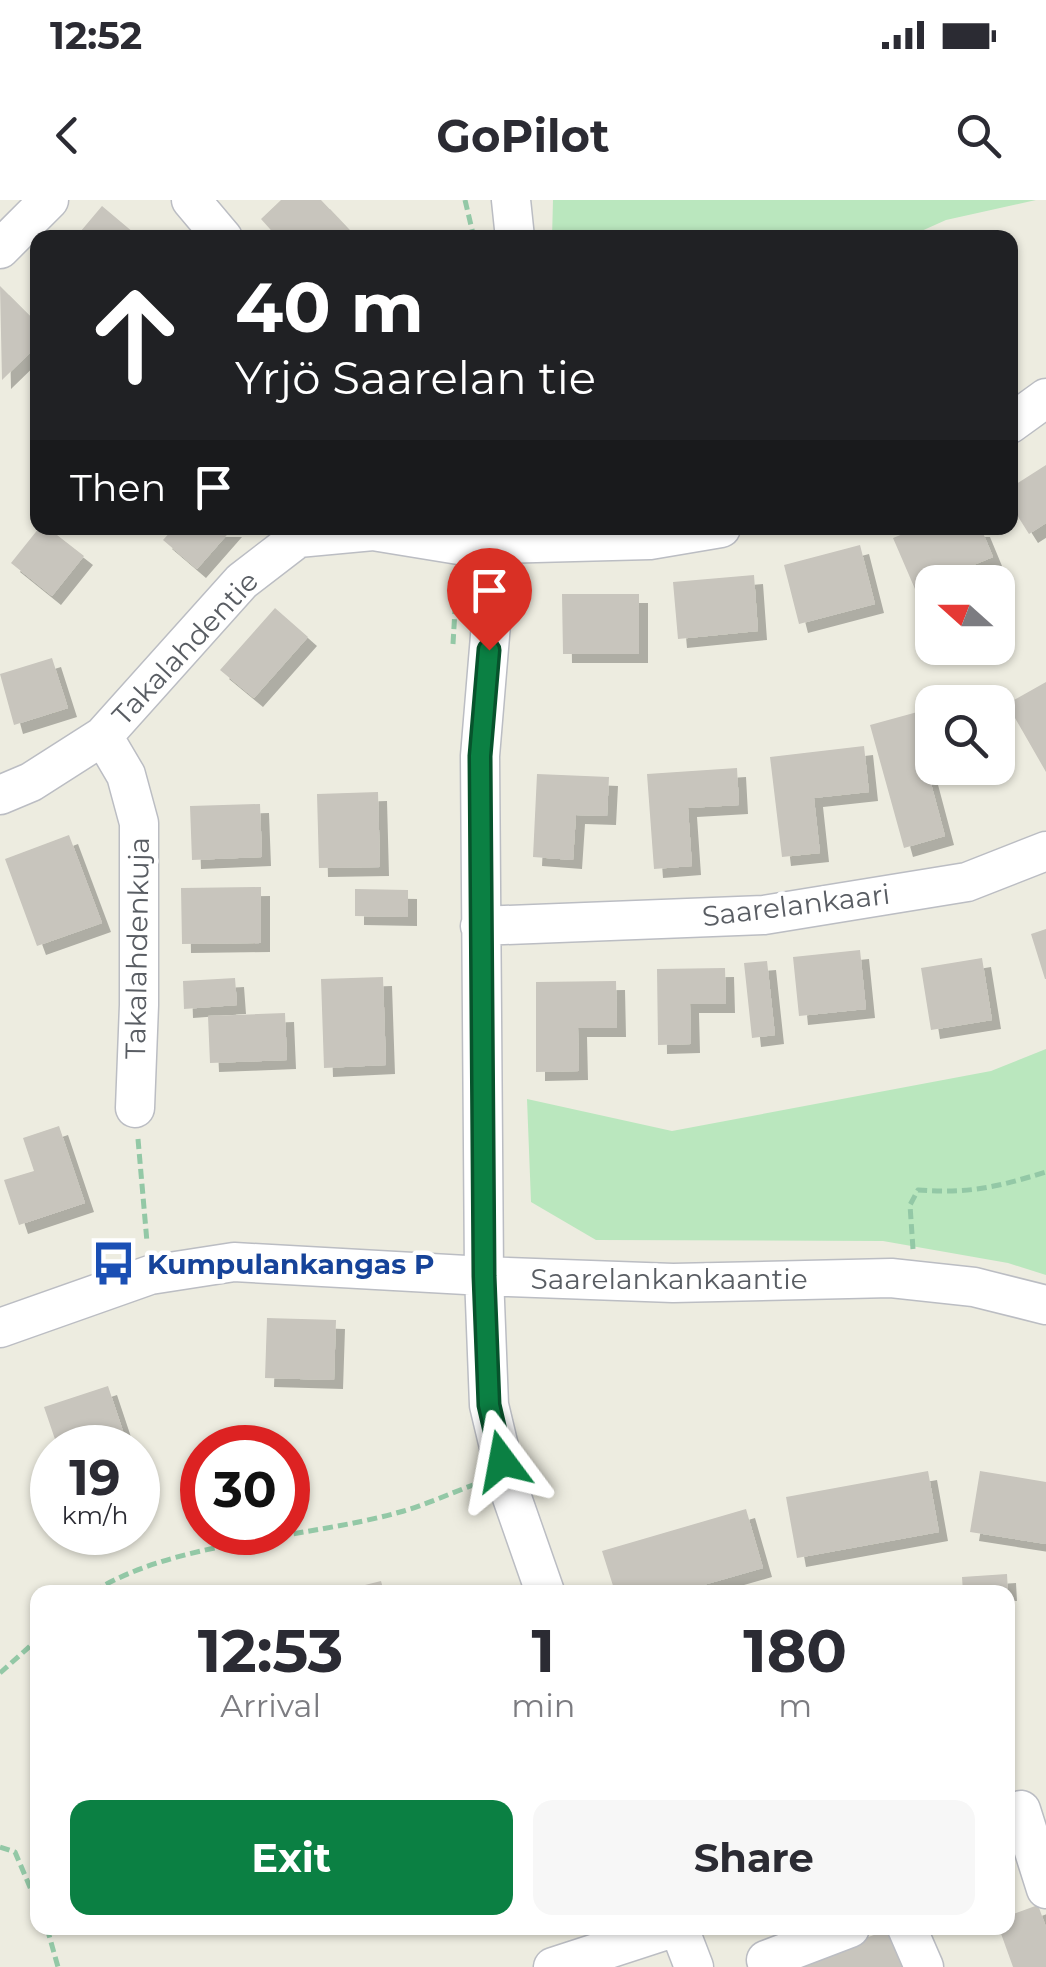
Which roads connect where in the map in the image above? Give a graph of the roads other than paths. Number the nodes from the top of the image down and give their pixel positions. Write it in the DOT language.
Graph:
graph roads {
  1 [pos="49,200"];
  2 [pos="192,200"];
  3 [pos="511,200"];
  4 [pos="216,230"];
  5 [pos="514,230"];
  6 [pos="0,249"];
  7 [pos="1046,398"];
  8 [pos="1018,418"];
  9 [pos="299,535"];
  10 [pos="393,535"];
  11 [pos="680,535"];
  12 [pos="499,536"];
  13 [pos="103,736"];
  14 [pos="0,794"];
  15 [pos="1046,851"];
  16 [pos="480,926"];
  17 [pos="135,1108"];
  18 [pos="484,1276"];
  19 [pos="1046,1305"];
  20 [pos="0,1328"];
  21 [pos="543,1585"];
  22 [pos="1025,1811"];
  23 [pos="1035,1877"];
  24 [pos="654,1935"];
  25 [pos="679,1935"];
  26 [pos="832,1935"];
  27 [pos="910,1935"];
  28 [pos="766,1960"];
  29 [pos="553,1967"];
  30 [pos="694,1967"];
  31 [pos="924,1967"];
  1 -- 6 [label="street"];
  2 -- 4 [label="street"];
  3 -- 5 [label="street"];
  7 -- 8 [label="street"];
  9 -- 13 [label="street, Takalahdentie"];
  10 -- 12 [label="street, Takalahdentie"];
  11 -- 12 [label="street, Takalahdentie"];
  12 -- 16 [label="street"];
  13 -- 14 [label="street, Takalahdentie"];
  13 -- 17 [label="street, Takalahdenkuja"];
  15 -- 16 [label="street, Saarelankaari"];
  16 -- 18 [label="street"];
  18 -- 19 [label="street, Saarelankankaantie"];
  18 -- 20 [label="street, Saarelankankaantie"];
  18 -- 21 [label="street"];
  22 -- 23 [label="street"];
  24 -- 29 [label="street"];
  25 -- 30 [label="street"];
  26 -- 28 [label="street"];
  27 -- 31 [label="street"];
}
